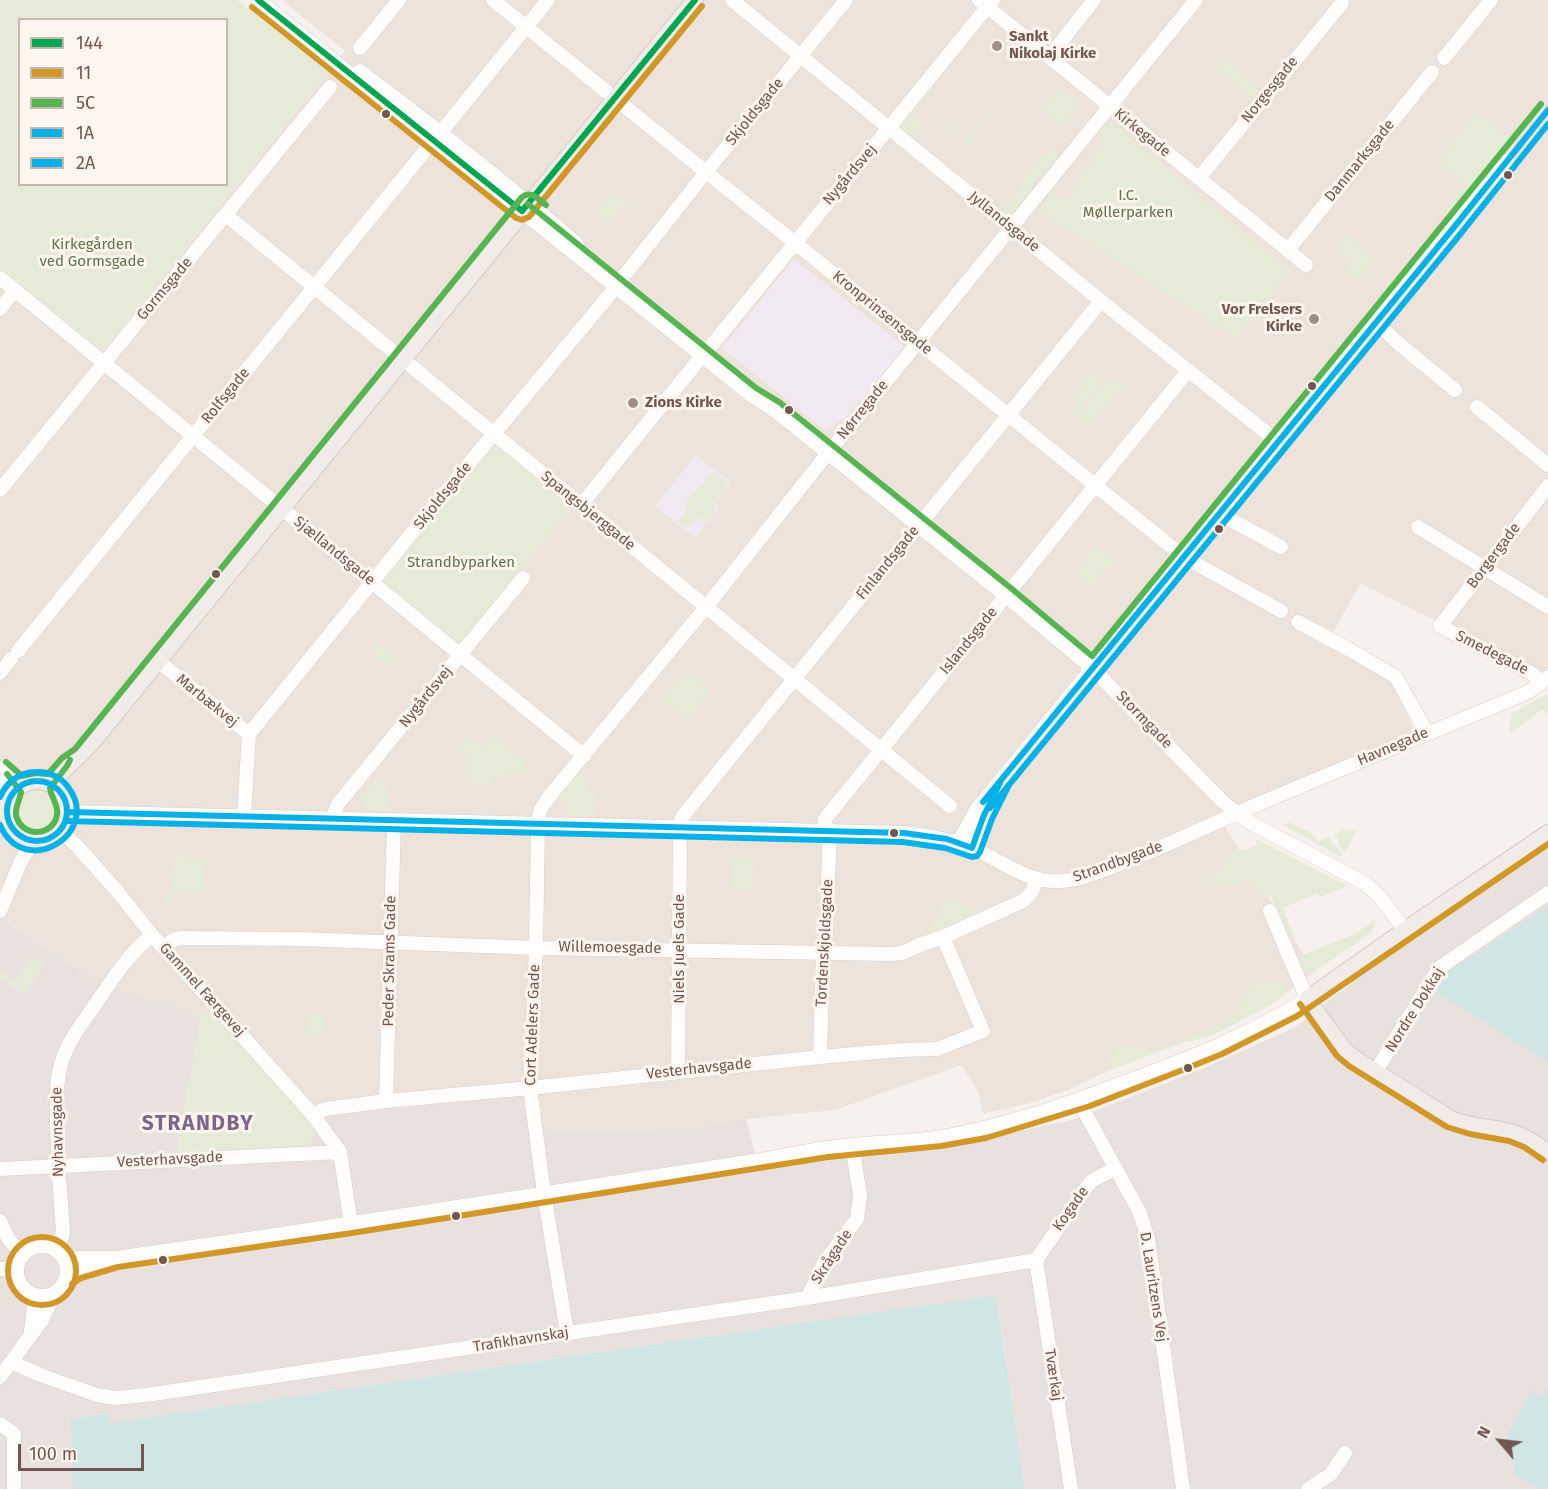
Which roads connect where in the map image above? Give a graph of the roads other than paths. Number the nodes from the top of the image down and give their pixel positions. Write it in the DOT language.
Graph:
graph roads {
  1 [pos="258,0"];
  2 [pos="273,0"];
  3 [pos="399,0"];
  4 [pos="493,0"];
  5 [pos="548,0"];
  6 [pos="695,0"];
  7 [pos="732,0"];
  8 [pos="846,0"];
  9 [pos="1094,0"];
  10 [pos="1197,0"];
  11 [pos="1491,0"];
  12 [pos="986,2"];
  13 [pos="1342,3"];
  14 [pos="526,27"];
  15 [pos="360,48"];
  16 [pos="800,56"];
  17 [pos="1049,57"];
  18 [pos="1444,58"];
  19 [pos="1432,72"];
  20 [pos="330,87"];
  21 [pos="615,98"];
  22 [pos="1110,107"];
  23 [pos="890,128"];
  24 [pos="437,137"];
  25 [pos="1507,161"];
  26 [pos="706,172"];
  27 [pos="1199,178"];
  28 [pos="526,207"];
  29 [pos="226,215"];
  30 [pos="1011,228"];
  31 [pos="794,242"];
  32 [pos="1288,250"];
  33 [pos="1306,265"];
  34 [pos="0,278"];
  35 [pos="618,284"];
  36 [pos="314,287"];
  37 [pos="15,290"];
  38 [pos="1101,301"];
  39 [pos="0,309"];
  40 [pos="1376,322"];
  41 [pos="918,343"];
  42 [pos="704,353"];
  43 [pos="402,359"];
  44 [pos="104,363"];
  45 [pos="1188,371"];
  46 [pos="1455,390"];
  47 [pos="1477,407"];
  48 [pos="1008,415"];
  49 [pos="494,434"];
  50 [pos="194,436"];
  51 [pos="1278,442"];
  52 [pos="828,453"];
  53 [pos="1548,465"];
  54 [pos="1095,486"];
  55 [pos="1548,486"];
  56 [pos="0,490"];
  57 [pos="581,505"];
  58 [pos="282,508"];
  59 [pos="1220,514"];
  60 [pos="918,526"];
  61 [pos="1418,527"];
  62 [pos="1281,547"];
  63 [pos="1184,557"];
  64 [pos="1485,569"];
  65 [pos="523,578"];
  66 [pos="373,583"];
  67 [pos="1006,596"];
  68 [pos="706,607"];
  69 [pos="1548,607"];
  70 [pos="1281,611"];
  71 [pos="1298,622"];
  72 [pos="1440,627"];
  73 [pos="461,655"];
  74 [pos="158,661"];
  75 [pos="1093,669"];
  76 [pos="0,673"];
  77 [pos="794,679"];
  78 [pos="1546,680"];
  79 [pos="1427,733"];
  80 [pos="249,734"];
  81 [pos="881,750"];
  82 [pos="584,756"];
  83 [pos="0,769"];
  84 [pos="0,780"];
  85 [pos="55,787"];
  86 [pos="8,805"];
  87 [pos="950,807"];
  88 [pos="68,812"];
  89 [pos="1236,813"];
  90 [pos="244,816"];
  91 [pos="334,819"];
  92 [pos="394,821"];
  93 [pos="538,823"];
  94 [pos="680,827"];
  95 [pos="827,830"];
  96 [pos="61,831"];
  97 [pos="1548,833"];
  98 [pos="29,840"];
  99 [pos="965,845"];
  100 [pos="1037,879"];
  101 [pos="1548,893"];
  102 [pos="0,911"];
  103 [pos="1270,911"];
  104 [pos="1405,930"];
  105 [pos="152,935"];
  106 [pos="943,937"];
  107 [pos="390,943"];
  108 [pos="164,948"];
  109 [pos="536,948"];
  110 [pos="680,949"];
  111 [pos="823,952"];
  112 [pos="1307,999"];
  113 [pos="820,1056"];
  114 [pos="678,1071"];
  115 [pos="1376,1071"];
  116 [pos="530,1088"];
  117 [pos="1078,1100"];
  118 [pos="386,1101"];
  119 [pos="313,1115"];
  120 [pos="852,1145"];
  121 [pos="340,1152"];
  122 [pos="1548,1152"];
  123 [pos="58,1166"];
  124 [pos="1116,1168"];
  125 [pos="0,1170"];
  126 [pos="544,1193"];
  127 [pos="0,1221"];
  128 [pos="351,1224"];
  129 [pos="55,1249"];
  130 [pos="1036,1260"];
  131 [pos="12,1265"];
  132 [pos="67,1269"];
  133 [pos="55,1293"];
  134 [pos="32,1295"];
  135 [pos="807,1298"];
  136 [pos="567,1333"];
  137 [pos="30,1335"];
  138 [pos="10,1362"];
  139 [pos="0,1377"];
  140 [pos="0,1424"];
  141 [pos="1345,1453"];
  142 [pos="14,1489"];
  143 [pos="1071,1489"];
  144 [pos="1183,1489"];
  145 [pos="1308,1489"];
  1 -- 24 [label="street, Stormgade"];
  2 -- 24 [label="street, Stormgade"];
  3 -- 15 [label="street"];
  4 -- 14 [label="street, Kronprinsensgade"];
  5 -- 14 [label="street, Rolfsgade"];
  6 -- 21 [label="main road"];
  7 -- 16 [label="street, Jyllandsgade"];
  8 -- 16 [label="street, Skjoldsgade"];
  9 -- 17 [label="street"];
  10 -- 22 [label="street, Nørregade"];
  11 -- 18 [label="street"];
  12 -- 17 [label="street, Kirkegade"];
  12 -- 23 [label="street, Nygårdsvej"];
  13 -- 27 [label="street, Norgesgade"];
  14 -- 21 [label="street, Kronprinsensgade"];
  14 -- 24 [label="street, Rolfsgade"];
  16 -- 23 [label="street, Jyllandsgade"];
  16 -- 26 [label="street, Skjoldsgade"];
  17 -- 22 [label="street, Kirkegade"];
  19 -- 32 [label="street, Danmarksgade"];
  20 -- 29 [label="street, Gormsgade"];
  21 -- 26 [label="street, Kronprinsensgade"];
  21 -- 28 [label="main road"];
  22 -- 27 [label="street, Kirkegade"];
  22 -- 30 [label="street, Nørregade"];
  23 -- 30 [label="street, Jyllandsgade"];
  23 -- 31 [label="street, Nygårdsvej"];
  24 -- 28 [label="street, Stormgade"];
  24 -- 36 [label="street, Rolfsgade"];
  25 -- 40 [label="street"];
  26 -- 31 [label="street, Kronprinsensgade"];
  26 -- 35 [label="street, Skjoldsgade"];
  27 -- 32 [label="street, Kirkegade"];
  28 -- 35 [label="street, Stormgade"];
  28 -- 43 [label="main road"];
  29 -- 36 [label="street, Spangsbjerggade"];
  29 -- 44 [label="street, Gormsgade"];
  30 -- 38 [label="street, Jyllandsgade"];
  30 -- 41 [label="street, Nørregade"];
  31 -- 41 [label="street, Kronprinsensgade"];
  31 -- 42 [label="street, Nygårdsvej"];
  32 -- 33 [label="street, Kirkegade"];
  34 -- 37 [label="street, Sjællandsgade"];
  35 -- 42 [label="street, Stormgade"];
  35 -- 49 [label="street, Skjoldsgade"];
  36 -- 43 [label="street, Spangsbjerggade"];
  36 -- 50 [label="street, Rolfsgade"];
  37 -- 39 [label="street"];
  37 -- 44 [label="street, Sjællandsgade"];
  38 -- 45 [label="street, Jyllandsgade"];
  38 -- 48 [label="street, Finlandsgade"];
  40 -- 46 [label="street"];
  40 -- 51 [label="street"];
  41 -- 48 [label="street, Kronprinsensgade"];
  41 -- 52 [label="street, Nørregade"];
  42 -- 52 [label="street, Stormgade"];
  42 -- 57 [label="street, Nygårdsvej"];
  43 -- 49 [label="street, Spangsbjerggade"];
  43 -- 58 [label="main road"];
  44 -- 50 [label="street, Sjællandsgade"];
  44 -- 56 [label="street, Gormsgade"];
  45 -- 51 [label="street, Jyllandsgade"];
  45 -- 54 [label="street, Islandsgade"];
  47 -- 53 [label="street"];
  48 -- 54 [label="street, Kronprinsensgade"];
  48 -- 60 [label="street, Finlandsgade"];
  49 -- 57 [label="street, Spangsbjerggade"];
  49 -- 66 [label="street, Skjoldsgade"];
  50 -- 58 [label="street, Sjællandsgade"];
  50 -- 76 [label="street, Rolfsgade"];
  51 -- 59 [label="street"];
  52 -- 60 [label="street, Stormgade"];
  52 -- 68 [label="street, Nørregade"];
  54 -- 63 [label="street, Kronprinsensgade"];
  54 -- 67 [label="street, Islandsgade"];
  55 -- 64 [label="street, Borgergade"];
  57 -- 68 [label="street, Spangsbjerggade"];
  58 -- 66 [label="street, Sjællandsgade"];
  58 -- 74 [label="main road"];
  59 -- 62 [label="street"];
  59 -- 63 [label="street"];
  60 -- 67 [label="street, Stormgade"];
  60 -- 77 [label="street, Finlandsgade"];
  61 -- 64 [label="street"];
  63 -- 70 [label="street, Kronprinsensgade"];
  63 -- 75 [label="street"];
  64 -- 69 [label="street"];
  64 -- 72 [label="street, Borgergade"];
  65 -- 73 [label="street, Nygårdsvej"];
  66 -- 73 [label="street, Sjællandsgade"];
  66 -- 80 [label="street, Skjoldsgade"];
  67 -- 75 [label="street, Stormgade"];
  67 -- 81 [label="street, Islandsgade"];
  68 -- 77 [label="street, Spangsbjerggade"];
  68 -- 82 [label="street, Nørregade"];
  71 -- 79 [label="street"];
  72 -- 78 [label="street, Smedegade"];
  73 -- 82 [label="street, Sjællandsgade"];
  73 -- 91 [label="street, Nygårdsvej"];
  74 -- 80 [label="street, Marbækvej"];
  74 -- 85 [label="main road"];
  75 -- 89 [label="street, Stormgade"];
  75 -- 99 [label="street"];
  77 -- 81 [label="street, Spangsbjerggade"];
  77 -- 94 [label="street, Finlandsgade"];
  78 -- 79 [label="street, Havnegade"];
  79 -- 89 [label="street, Havnegade"];
  80 -- 90 [label="street, Marbækvej"];
  81 -- 87 [label="street, Spangsbjerggade"];
  81 -- 95 [label="street, Islandsgade"];
  82 -- 93 [label="street, Nørregade"];
  83 -- 86 [label="street"];
  84 -- 86 [label="street"];
  85 -- 86 [label="main road"];
  85 -- 88 [label="main road"];
  86 -- 98 [label="main road"];
  88 -- 90 [label="street, Strandbygade"];
  88 -- 96 [label="main road"];
  89 -- 100 [label="street, Strandbygade"];
  89 -- 104 [label="street, Stormgade"];
  90 -- 91 [label="street, Strandbygade"];
  91 -- 92 [label="street, Strandbygade"];
  92 -- 93 [label="street, Strandbygade"];
  92 -- 107 [label="street, Peder Skrams Gade"];
  93 -- 94 [label="street, Strandbygade"];
  93 -- 109 [label="street, Cort Adelers Gade"];
  94 -- 95 [label="street, Strandbygade"];
  94 -- 110 [label="street, Niels Juels Gade"];
  95 -- 99 [label="street, Strandbygade"];
  95 -- 111 [label="street, Tordenskjoldsgade"];
  96 -- 98 [label="main road"];
  96 -- 105 [label="street, Gammel Færgevej"];
  97 -- 104 [label="main road"];
  98 -- 102 [label="street"];
  99 -- 100 [label="street, Strandbygade"];
  100 -- 106 [label="street, Willemoesgade"];
  101 -- 115 [label="street, Nordre Dokkaj"];
  103 -- 112 [label="street"];
  104 -- 112 [label="main road"];
  105 -- 108 [label="street, Gammel Færgevej"];
  105 -- 123 [label="street, Nyhavnsgade"];
  106 -- 111 [label="street, Willemoesgade"];
  106 -- 113 [label="street, Vesterhavsgade"];
  107 -- 108 [label="street, Willemoesgade"];
  107 -- 109 [label="street, Willemoesgade"];
  107 -- 118 [label="street, Peder Skrams Gade"];
  108 -- 119 [label="street, Gammel Færgevej"];
  109 -- 110 [label="street, Willemoesgade"];
  109 -- 116 [label="street, Cort Adelers Gade"];
  110 -- 111 [label="street, Willemoesgade"];
  110 -- 114 [label="street, Niels Juels Gade"];
  111 -- 113 [label="street, Tordenskjoldsgade"];
  112 -- 115 [label="main road"];
  112 -- 117 [label="street"];
  113 -- 114 [label="street, Vesterhavsgade"];
  114 -- 116 [label="street, Vesterhavsgade"];
  115 -- 122 [label="main road"];
  116 -- 118 [label="street, Vesterhavsgade"];
  116 -- 126 [label="street, Cort Adelers Gade"];
  117 -- 120 [label="street"];
  117 -- 124 [label="street, D. Lauritzens Vej"];
  118 -- 119 [label="street, Vesterhavsgade"];
  119 -- 121 [label="street, Gammel Færgevej"];
  120 -- 126 [label="street"];
  120 -- 135 [label="street, Skrågade"];
  121 -- 123 [label="street, Vesterhavsgade"];
  121 -- 128 [label="street"];
  123 -- 125 [label="street, Vesterhavsgade"];
  123 -- 129 [label="street, Nyhavnsgade"];
  124 -- 130 [label="street, Kogade"];
  124 -- 144 [label="street, D. Lauritzens Vej"];
  126 -- 128 [label="street"];
  126 -- 136 [label="street, Cort Adelers Gade"];
  127 -- 131 [label="street"];
  128 -- 132 [label="street"];
  129 -- 131 [label="street"];
  129 -- 132 [label="street"];
  130 -- 135 [label="street, Trafikhavnskaj"];
  130 -- 143 [label="street, Tværkaj"];
  131 -- 134 [label="street"];
  132 -- 133 [label="street"];
  133 -- 134 [label="street"];
  133 -- 137 [label="street"];
  134 -- 137 [label="street"];
  135 -- 136 [label="street, Trafikhavnskaj"];
  136 -- 138 [label="street, Trafikhavnskaj"];
  137 -- 138 [label="street"];
  138 -- 139 [label="street"];
  140 -- 142 [label="street"];
  141 -- 145 [label="street"];
}
